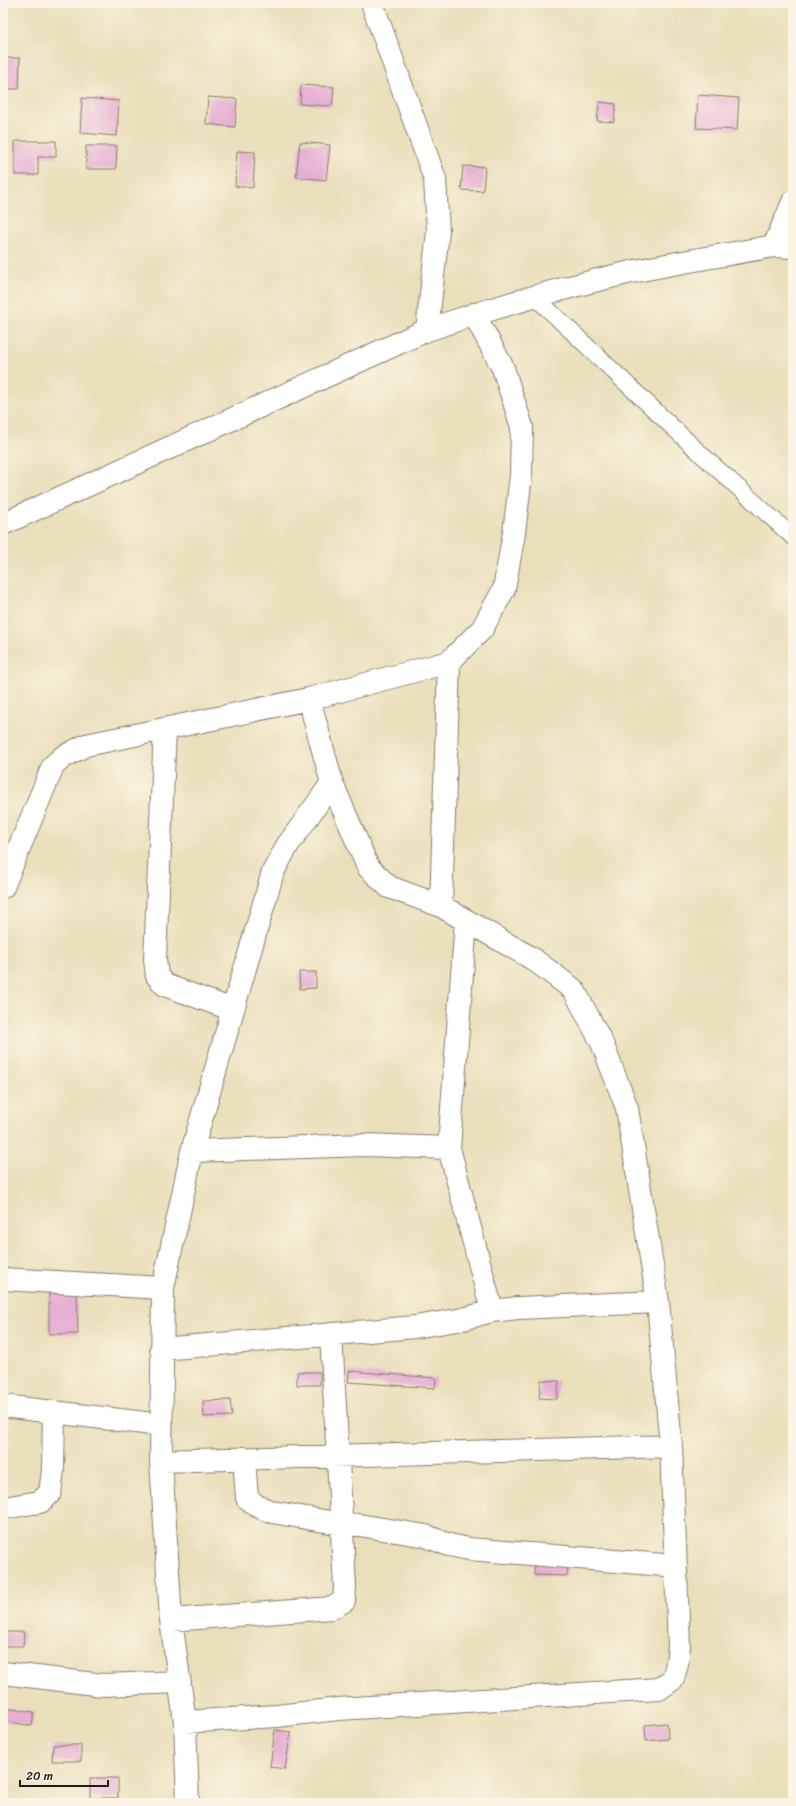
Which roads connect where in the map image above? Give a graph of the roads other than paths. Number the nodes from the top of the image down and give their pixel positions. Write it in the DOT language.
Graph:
graph roads {
  1 [pos="372,3"];
  2 [pos="793,202"];
  3 [pos="783,246"];
  4 [pos="534,296"];
  5 [pos="474,314"];
  6 [pos="427,330"];
  7 [pos="3,524"];
  8 [pos="793,537"];
  9 [pos="449,662"];
  10 [pos="309,699"];
  11 [pos="165,729"];
  12 [pos="332,783"];
  13 [pos="3,887"];
  14 [pos="441,906"];
  15 [pos="466,921"];
  16 [pos="233,1010"];
  17 [pos="449,1148"];
  18 [pos="192,1151"];
  19 [pos="3,1279"];
  20 [pos="163,1288"];
  21 [pos="658,1302"];
  22 [pos="492,1310"];
  23 [pos="331,1334"];
  24 [pos="161,1348"];
  25 [pos="3,1406"];
  26 [pos="54,1412"];
  27 [pos="161,1425"];
  28 [pos="672,1446"];
  29 [pos="337,1455"];
  30 [pos="244,1458"];
  31 [pos="161,1461"];
  32 [pos="3,1508"];
  33 [pos="341,1524"];
  34 [pos="676,1566"];
  35 [pos="171,1620"];
  36 [pos="3,1673"];
  37 [pos="180,1682"];
  38 [pos="185,1722"];
  39 [pos="188,1803"];
  1 -- 6 [label="street"];
  2 -- 3 [label="street"];
  3 -- 4 [label="street"];
  4 -- 5 [label="street"];
  4 -- 8 [label="lane"];
  5 -- 6 [label="street"];
  5 -- 9 [label="street"];
  6 -- 7 [label="street"];
  9 -- 10 [label="street"];
  9 -- 14 [label="street"];
  10 -- 11 [label="street"];
  10 -- 12 [label="street"];
  11 -- 13 [label="street"];
  11 -- 16 [label="street"];
  12 -- 14 [label="street"];
  12 -- 16 [label="street"];
  14 -- 15 [label="street"];
  15 -- 17 [label="street"];
  15 -- 21 [label="street"];
  16 -- 18 [label="street"];
  17 -- 18 [label="street"];
  17 -- 22 [label="street"];
  18 -- 20 [label="street"];
  19 -- 20 [label="street"];
  20 -- 24 [label="street"];
  21 -- 22 [label="street"];
  21 -- 28 [label="street"];
  22 -- 23 [label="street"];
  23 -- 24 [label="street"];
  23 -- 29 [label="street"];
  24 -- 27 [label="street"];
  25 -- 26 [label="street"];
  26 -- 27 [label="street"];
  26 -- 32 [label="street"];
  27 -- 31 [label="street"];
  28 -- 29 [label="street"];
  28 -- 34 [label="street"];
  29 -- 30 [label="street"];
  29 -- 33 [label="street"];
  30 -- 31 [label="street"];
  30 -- 33 [label="street"];
  31 -- 35 [label="street"];
  33 -- 34 [label="street"];
  33 -- 35 [label="street"];
  34 -- 38 [label="street"];
  35 -- 37 [label="street"];
  36 -- 37 [label="street"];
  37 -- 38 [label="street"];
  38 -- 39 [label="street"];
}
